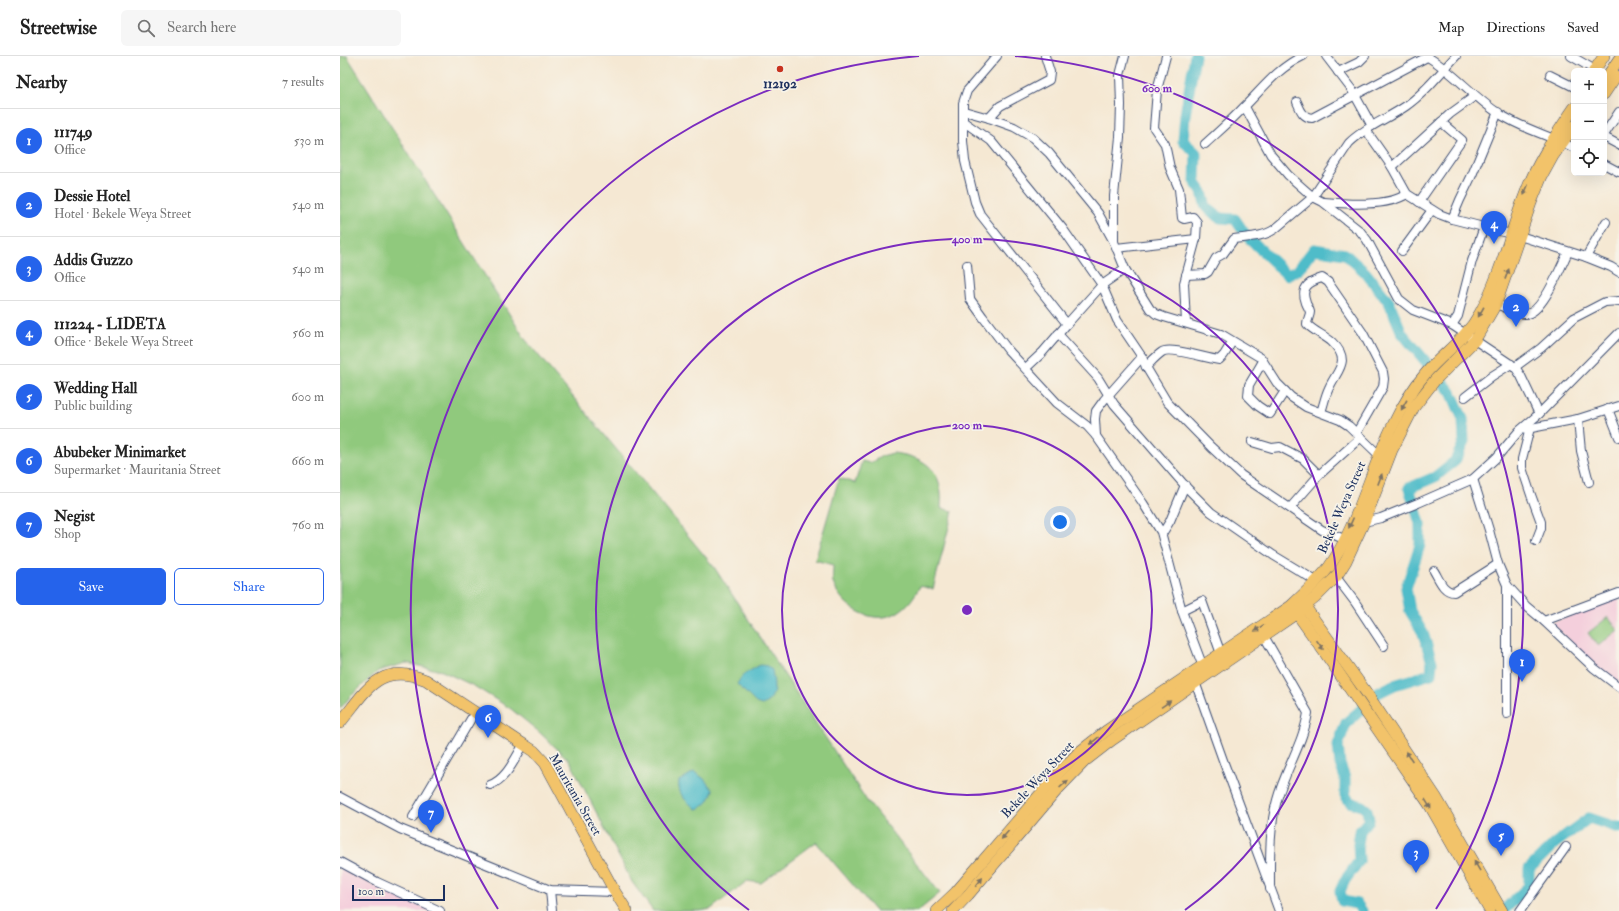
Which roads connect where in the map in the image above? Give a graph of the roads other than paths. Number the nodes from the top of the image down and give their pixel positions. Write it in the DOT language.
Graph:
graph roads {
  1 [pos="998,56"];
  2 [pos="1045,56"];
  3 [pos="1125,56"];
  4 [pos="1166,56"];
  5 [pos="1303,56"];
  6 [pos="1326,56"];
  7 [pos="1365,56"];
  8 [pos="1426,56"];
  9 [pos="1456,56"];
  10 [pos="1571,56"];
  11 [pos="1604,56"];
  12 [pos="1612,56"];
  13 [pos="1619,59"];
  14 [pos="1445,68"];
  15 [pos="1592,68"];
  16 [pos="1598,68"];
  17 [pos="1600,68"];
  18 [pos="1338,72"];
  19 [pos="1619,72"];
  20 [pos="1550,75"];
  21 [pos="1607,77"];
  22 [pos="1571,86"];
  23 [pos="1607,90"];
  24 [pos="1355,95"];
  25 [pos="1476,96"];
  26 [pos="1297,102"];
  27 [pos="1245,107"];
  28 [pos="964,111"];
  29 [pos="1498,112"];
  30 [pos="1619,112"];
  31 [pos="1571,114"];
  32 [pos="990,118"];
  33 [pos="964,122"];
  34 [pos="1441,122"];
  35 [pos="1369,128"];
  36 [pos="1571,129"];
  37 [pos="1607,131"];
  38 [pos="1607,138"];
  39 [pos="1558,140"];
  40 [pos="1205,144"];
  41 [pos="1619,145"];
  42 [pos="1571,146"];
  43 [pos="1607,166"];
  44 [pos="1392,167"];
  45 [pos="1619,172"];
  46 [pos="1407,194"];
  47 [pos="1313,197"];
  48 [pos="1323,202"];
  49 [pos="1419,202"];
  50 [pos="1432,210"];
  51 [pos="1452,219"];
  52 [pos="1606,222"];
  53 [pos="1484,227"];
  54 [pos="1515,235"];
  55 [pos="1196,239"];
  56 [pos="1115,245"];
  57 [pos="1402,251"];
  58 [pos="1568,252"];
  59 [pos="1586,257"];
  60 [pos="967,265"];
  61 [pos="1126,269"];
  62 [pos="1619,272"];
  63 [pos="1186,276"];
  64 [pos="1102,285"];
  65 [pos="1619,301"];
  66 [pos="1496,304"];
  67 [pos="1186,323"];
  68 [pos="1067,324"];
  69 [pos="1452,324"];
  70 [pos="1619,333"];
  71 [pos="1058,334"];
  72 [pos="1471,337"];
  73 [pos="1232,342"];
  74 [pos="1142,357"];
  75 [pos="1263,361"];
  76 [pos="1513,365"];
  77 [pos="1146,367"];
  78 [pos="1026,368"];
  79 [pos="1285,391"];
  80 [pos="1109,395"];
  81 [pos="1465,397"];
  82 [pos="1619,406"];
  83 [pos="1608,410"];
  84 [pos="1321,412"];
  85 [pos="1539,414"];
  86 [pos="1578,419"];
  87 [pos="1530,428"];
  88 [pos="1519,431"];
  89 [pos="1359,435"];
  90 [pos="1096,436"];
  91 [pos="1619,437"];
  92 [pos="1252,442"];
  93 [pos="1379,455"];
  94 [pos="1319,475"];
  95 [pos="1472,479"];
  96 [pos="1589,482"];
  97 [pos="1185,485"];
  98 [pos="1290,508"];
  99 [pos="1364,522"];
  100 [pos="1162,534"];
  101 [pos="1344,539"];
  102 [pos="1536,541"];
  103 [pos="1498,564"];
  104 [pos="1434,570"];
  105 [pos="1336,577"];
  106 [pos="1316,581"];
  107 [pos="1507,585"];
  108 [pos="1619,592"];
  109 [pos="1315,598"];
  110 [pos="1298,606"];
  111 [pos="1182,611"];
  112 [pos="1544,621"];
  113 [pos="1281,624"];
  114 [pos="1312,625"];
  115 [pos="1264,636"];
  116 [pos="1384,646"];
  117 [pos="1222,654"];
  118 [pos="1203,667"];
  119 [pos="1194,678"];
  120 [pos="1619,687"];
  121 [pos="475,712"];
  122 [pos="1507,714"];
  123 [pos="340,723"];
  124 [pos="1109,736"];
  125 [pos="524,744"];
  126 [pos="490,785"];
  127 [pos="340,797"];
  128 [pos="413,817"];
  129 [pos="1566,847"];
  130 [pos="340,862"];
  131 [pos="1270,889"];
  132 [pos="550,890"];
  133 [pos="615,892"];
  134 [pos="1491,906"];
  135 [pos="440,911"];
  136 [pos="552,911"];
  137 [pos="627,911"];
  138 [pos="936,911"];
  139 [pos="953,911"];
  140 [pos="1279,911"];
  141 [pos="1502,911"];
  142 [pos="1520,911"];
  1 -- 28 [label="street"];
  2 -- 32 [label="street"];
  3 -- 56 [label="street"];
  4 -- 55 [label="street"];
  5 -- 27 [label="street"];
  6 -- 18 [label="street"];
  7 -- 18 [label="street"];
  8 -- 14 [label="street"];
  8 -- 24 [label="street"];
  9 -- 14 [label="street"];
  10 -- 15 [label="street"];
  11 -- 16 [label="main road"];
  12 -- 17 [label="main road"];
  13 -- 21 [label="main road"];
  14 -- 25 [label="street"];
  14 -- 35 [label="street"];
  18 -- 24 [label="street"];
  19 -- 23 [label="main road"];
  20 -- 22 [label="street"];
  24 -- 26 [label="street"];
  24 -- 35 [label="street"];
  25 -- 29 [label="street"];
  25 -- 34 [label="street"];
  27 -- 40 [label="street"];
  27 -- 47 [label="street"];
  28 -- 32 [label="street"];
  28 -- 33 [label="street"];
  29 -- 39 [label="street"];
  29 -- 51 [label="street"];
  30 -- 37 [label="street"];
  31 -- 39 [label="main road, Bekele Weya Street"];
  32 -- 56 [label="street"];
  33 -- 64 [label="street"];
  33 -- 68 [label="street"];
  34 -- 44 [label="street"];
  34 -- 49 [label="street"];
  35 -- 44 [label="street"];
  35 -- 47 [label="street"];
  36 -- 39 [label="main road"];
  38 -- 41 [label="street"];
  39 -- 42 [label="street"];
  39 -- 54 [label="main road, Bekele Weya Street"];
  43 -- 45 [label="street"];
  44 -- 46 [label="street"];
  46 -- 48 [label="street"];
  46 -- 49 [label="street"];
  47 -- 48 [label="street"];
  47 -- 63 [label="street"];
  48 -- 69 [label="street"];
  49 -- 50 [label="street"];
  50 -- 51 [label="street"];
  50 -- 57 [label="street"];
  51 -- 53 [label="street"];
  52 -- 59 [label="street"];
  53 -- 54 [label="street"];
  53 -- 69 [label="street"];
  54 -- 58 [label="street"];
  66 -- 54 [label="main road, one-way"];
  54 -- 72 [label="main road, Bekele Weya Street, one-way"];
  55 -- 56 [label="street"];
  55 -- 63 [label="street"];
  56 -- 61 [label="street"];
  58 -- 59 [label="street"];
  58 -- 66 [label="street"];
  59 -- 62 [label="street"];
  60 -- 78 [label="street"];
  61 -- 64 [label="street"];
  61 -- 67 [label="street"];
  63 -- 67 [label="street"];
  64 -- 68 [label="street"];
  64 -- 74 [label="street"];
  65 -- 76 [label="street"];
  66 -- 72 [label="main road"];
  67 -- 73 [label="street"];
  68 -- 71 [label="street"];
  69 -- 72 [label="street"];
  70 -- 85 [label="street"];
  71 -- 78 [label="street"];
  71 -- 80 [label="street"];
  72 -- 76 [label="street"];
  72 -- 93 [label="main road, Bekele Weya Street, one-way"];
  99 -- 72 [label="main road, one-way"];
  73 -- 75 [label="street"];
  73 -- 77 [label="street"];
  74 -- 77 [label="street"];
  74 -- 80 [label="street"];
  75 -- 79 [label="street"];
  75 -- 79 [label="street"];
  76 -- 81 [label="street"];
  76 -- 85 [label="street"];
  77 -- 98 [label="street"];
  78 -- 90 [label="street"];
  79 -- 84 [label="street"];
  80 -- 90 [label="street"];
  80 -- 97 [label="street"];
  82 -- 83 [label="street"];
  83 -- 86 [label="street"];
  83 -- 91 [label="street"];
  84 -- 89 [label="street"];
  84 -- 89 [label="street"];
  85 -- 88 [label="street"];
  86 -- 87 [label="street"];
  86 -- 96 [label="street"];
  87 -- 88 [label="street"];
  87 -- 102 [label="street"];
  88 -- 95 [label="street"];
  89 -- 93 [label="street"];
  89 -- 94 [label="street"];
  90 -- 100 [label="street"];
  92 -- 94 [label="street"];
  93 -- 101 [label="main road, Bekele Weya Street, one-way"];
  94 -- 98 [label="street"];
  95 -- 99 [label="street"];
  95 -- 103 [label="street"];
  97 -- 100 [label="street"];
  97 -- 106 [label="street"];
  98 -- 101 [label="street"];
  99 -- 105 [label="main road"];
  100 -- 111 [label="street"];
  101 -- 106 [label="main road, Bekele Weya Street"];
  103 -- 104 [label="street"];
  103 -- 107 [label="street"];
  105 -- 109 [label="main road"];
  105 -- 116 [label="street"];
  106 -- 110 [label="main road, Bekele Weya Street"];
  107 -- 112 [label="street"];
  107 -- 122 [label="street"];
  108 -- 112 [label="street"];
  109 -- 110 [label="main road"];
  109 -- 114 [label="main road"];
  110 -- 113 [label="main road"];
  110 -- 114 [label="main road"];
  110 -- 117 [label="main road, Bekele Weya Street, one-way"];
  111 -- 117 [label="street"];
  111 -- 118 [label="street"];
  112 -- 120 [label="street"];
  113 -- 114 [label="main road"];
  113 -- 115 [label="main road"];
  114 -- 134 [label="main road, one-way"];
  134 -- 114 [label="main road, one-way"];
  115 -- 119 [label="main road"];
  115 -- 131 [label="street"];
  117 -- 118 [label="main road, Bekele Weya Street"];
  118 -- 119 [label="main road, Bekele Weya Street"];
  119 -- 124 [label="main road, Bekele Weya Street"];
  119 -- 131 [label="street"];
  121 -- 123 [label="main road, Mauritania Street"];
  121 -- 125 [label="main road, Mauritania Street"];
  121 -- 128 [label="street"];
  124 -- 138 [label="main road, Bekele Weya Street, one-way"];
  139 -- 124 [label="main road, one-way"];
  125 -- 126 [label="street"];
  125 -- 133 [label="main road, Mauritania Street"];
  127 -- 132 [label="street"];
  129 -- 142 [label="street"];
  130 -- 135 [label="street"];
  131 -- 140 [label="street"];
  132 -- 133 [label="street"];
  132 -- 136 [label="street"];
  133 -- 137 [label="main road, Mauritania Street"];
  134 -- 141 [label="main road"];
}
